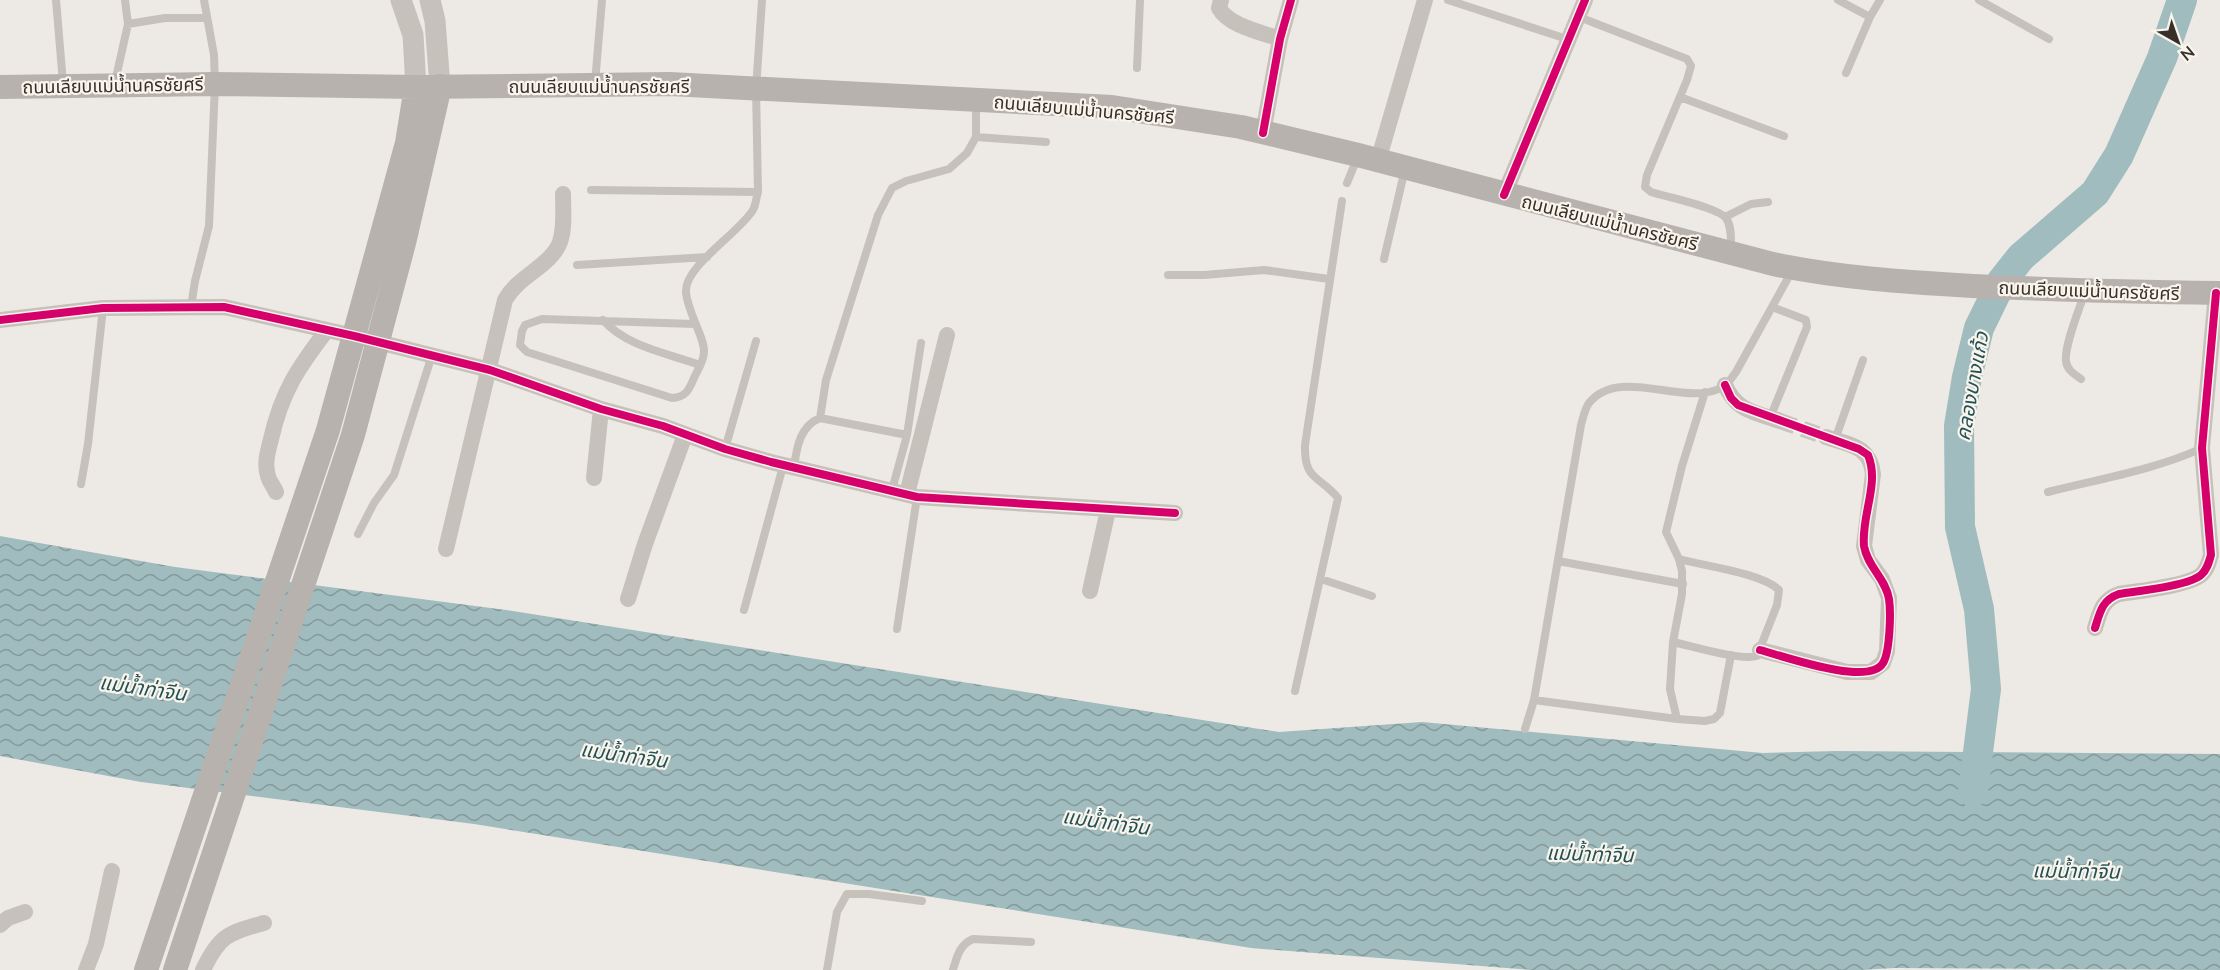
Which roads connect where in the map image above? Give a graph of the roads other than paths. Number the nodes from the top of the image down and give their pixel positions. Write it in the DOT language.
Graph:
graph roads {
  1 [pos="56,0"];
  2 [pos="126,0"];
  3 [pos="204,0"];
  4 [pos="401,0"];
  5 [pos="430,0"];
  6 [pos="602,0"];
  7 [pos="762,0"];
  8 [pos="1140,0"];
  9 [pos="1221,0"];
  10 [pos="1291,0"];
  11 [pos="1425,0"];
  12 [pos="1448,0"];
  13 [pos="1586,0"];
  14 [pos="1838,0"];
  15 [pos="1880,0"];
  16 [pos="1979,0"];
  17 [pos="1579,16"];
  18 [pos="1870,17"];
  19 [pos="206,18"];
  20 [pos="128,24"];
  21 [pos="1280,39"];
  22 [pos="2049,39"];
  23 [pos="1570,40"];
  24 [pos="1137,68"];
  25 [pos="1846,73"];
  26 [pos="215,84"];
  27 [pos="114,85"];
  28 [pos="594,85"];
  29 [pos="63,86"];
  30 [pos="440,86"];
  31 [pos="0,87"];
  32 [pos="416,87"];
  33 [pos="756,89"];
  34 [pos="1680,97"];
  35 [pos="976,100"];
  36 [pos="1263,133"];
  37 [pos="1784,136"];
  38 [pos="976,137"];
  39 [pos="1046,142"];
  40 [pos="1368,158"];
  41 [pos="1405,169"];
  42 [pos="1347,183"];
  43 [pos="591,190"];
  44 [pos="758,192"];
  45 [pos="563,194"];
  46 [pos="1504,195"];
  47 [pos="1342,201"];
  48 [pos="1768,202"];
  49 [pos="1725,217"];
  50 [pos="1732,254"];
  51 [pos="708,257"];
  52 [pos="1384,259"];
  53 [pos="578,265"];
  54 [pos="1793,269"];
  55 [pos="1168,274"];
  56 [pos="1329,279"];
  57 [pos="2086,291"];
  58 [pos="2218,293"];
  59 [pos="191,307"];
  60 [pos="1772,307"];
  61 [pos="103,308"];
  62 [pos="0,320"];
  63 [pos="603,320"];
  64 [pos="694,324"];
  65 [pos="327,330"];
  66 [pos="947,335"];
  67 [pos="354,336"];
  68 [pos="756,341"];
  69 [pos="379,342"];
  70 [pos="921,343"];
  71 [pos="432,355"];
  72 [pos="1863,360"];
  73 [pos="700,364"];
  74 [pos="490,370"];
  75 [pos="2081,379"];
  76 [pos="1725,385"];
  77 [pos="1705,392"];
  78 [pos="601,409"];
  79 [pos="820,418"];
  80 [pos="1775,419"];
  81 [pos="685,435"];
  82 [pos="907,435"];
  83 [pos="1830,439"];
  84 [pos="2202,448"];
  85 [pos="725,449"];
  86 [pos="788,466"];
  87 [pos="594,478"];
  88 [pos="81,484"];
  89 [pos="276,492"];
  90 [pos="2048,492"];
  91 [pos="905,493"];
  92 [pos="1108,510"];
  93 [pos="1175,513"];
  94 [pos="358,534"];
  95 [pos="446,549"];
  96 [pos="1679,559"];
  97 [pos="1558,561"];
  98 [pos="1321,579"];
  99 [pos="1683,584"];
  100 [pos="1090,591"];
  101 [pos="1372,596"];
  102 [pos="628,599"];
  103 [pos="744,610"];
  104 [pos="2095,628"];
  105 [pos="897,629"];
  106 [pos="1673,642"];
  107 [pos="1760,650"];
  108 [pos="1731,655"];
  109 [pos="1295,691"];
  110 [pos="1534,700"];
  111 [pos="1677,720"];
  112 [pos="1525,729"];
  113 [pos="112,871"];
  114 [pos="922,902"];
  115 [pos="25,912"];
  116 [pos="264,923"];
  117 [pos="0,925"];
  118 [pos="1031,942"];
  119 [pos="86,970"];
  120 [pos="146,970"];
  121 [pos="176,970"];
  122 [pos="204,970"];
  123 [pos="827,970"];
  124 [pos="953,970"];
  1 -- 29 [label="lane"];
  2 -- 20 [label="lane"];
  3 -- 19 [label="lane"];
  4 -- 32 [label="street"];
  5 -- 30 [label="street"];
  6 -- 28 [label="lane"];
  7 -- 33 [label="lane"];
  8 -- 24 [label="lane"];
  9 -- 21 [label="street"];
  10 -- 21 [label="street"];
  11 -- 40 [label="street"];
  12 -- 23 [label="lane"];
  13 -- 17 [label="street"];
  14 -- 18 [label="lane"];
  15 -- 18 [label="lane"];
  16 -- 22 [label="lane"];
  17 -- 23 [label="street"];
  17 -- 34 [label="lane"];
  18 -- 25 [label="lane"];
  19 -- 20 [label="lane"];
  19 -- 26 [label="lane"];
  20 -- 27 [label="lane"];
  21 -- 36 [label="street"];
  23 -- 46 [label="street"];
  26 -- 27 [label="main road, ถนนเลียบแม่น้ำนครชัยศรี"];
  26 -- 32 [label="main road, ถนนเลียบแม่น้ำนครชัยศรี"];
  26 -- 59 [label="lane"];
  27 -- 29 [label="main road, ถนนเลียบแม่น้ำนครชัยศรี"];
  28 -- 30 [label="main road, ถนนเลียบแม่น้ำนครชัยศรี"];
  28 -- 33 [label="main road, ถนนเลียบแม่น้ำนครชัยศรี"];
  29 -- 31 [label="main road, ถนนเลียบแม่น้ำนครชัยศรี"];
  30 -- 32 [label="main road, ถนนเลียบแม่น้ำนครชัยศรี"];
  30 -- 69 [label="main road"];
  32 -- 67 [label="main road"];
  33 -- 35 [label="main road, ถนนเลียบแม่น้ำนครชัยศรี"];
  33 -- 44 [label="lane"];
  34 -- 37 [label="lane"];
  34 -- 49 [label="lane"];
  35 -- 36 [label="main road, ถนนเลียบแม่น้ำนครชัยศรี"];
  35 -- 38 [label="lane"];
  36 -- 40 [label="main road, ถนนเลียบแม่น้ำนครชัยศรี"];
  38 -- 39 [label="lane"];
  38 -- 79 [label="lane"];
  40 -- 41 [label="main road, ถนนเลียบแม่น้ำนครชัยศรี"];
  40 -- 42 [label="lane"];
  41 -- 46 [label="main road, ถนนเลียบแม่น้ำนครชัยศรี"];
  41 -- 52 [label="lane"];
  43 -- 44 [label="lane"];
  44 -- 51 [label="lane"];
  45 -- 74 [label="street"];
  46 -- 50 [label="main road, ถนนเลียบแม่น้ำนครชัยศรี"];
  47 -- 56 [label="lane"];
  48 -- 49 [label="lane"];
  49 -- 50 [label="lane"];
  50 -- 54 [label="main road, ถนนเลียบแม่น้ำนครชัยศรี"];
  51 -- 53 [label="lane"];
  51 -- 64 [label="lane"];
  54 -- 57 [label="main road, ถนนเลียบแม่น้ำนครชัยศรี"];
  54 -- 60 [label="lane"];
  55 -- 56 [label="lane"];
  56 -- 98 [label="lane"];
  57 -- 58 [label="main road, ถนนเลียบแม่น้ำนครชัยศรี"];
  57 -- 75 [label="lane"];
  58 -- 84 [label="street"];
  59 -- 61 [label="street"];
  59 -- 65 [label="street"];
  60 -- 76 [label="lane"];
  60 -- 80 [label="lane"];
  61 -- 62 [label="street"];
  61 -- 88 [label="lane"];
  63 -- 64 [label="lane"];
  63 -- 73 [label="lane"];
  63 -- 73 [label="lane"];
  64 -- 73 [label="lane"];
  65 -- 67 [label="street"];
  65 -- 89 [label="street"];
  66 -- 91 [label="street"];
  67 -- 69 [label="street"];
  67 -- 120 [label="main road"];
  68 -- 85 [label="lane"];
  69 -- 71 [label="street"];
  69 -- 121 [label="main road"];
  70 -- 82 [label="lane"];
  71 -- 74 [label="street"];
  71 -- 94 [label="lane"];
  72 -- 83 [label="lane"];
  74 -- 78 [label="street"];
  74 -- 95 [label="street"];
  76 -- 77 [label="lane"];
  76 -- 80 [label="street"];
  77 -- 96 [label="lane"];
  77 -- 97 [label="lane"];
  78 -- 81 [label="street"];
  78 -- 87 [label="street"];
  79 -- 82 [label="lane"];
  79 -- 86 [label="lane"];
  81 -- 85 [label="street"];
  81 -- 102 [label="street"];
  82 -- 91 [label="lane"];
  83 -- 107 [label="street"];
  84 -- 90 [label="lane"];
  84 -- 104 [label="street"];
  85 -- 86 [label="street"];
  86 -- 91 [label="street"];
  86 -- 103 [label="lane"];
  91 -- 92 [label="street"];
  91 -- 105 [label="lane"];
  92 -- 93 [label="street"];
  92 -- 100 [label="street"];
  96 -- 99 [label="lane"];
  96 -- 107 [label="lane"];
  97 -- 99 [label="lane"];
  97 -- 110 [label="lane"];
  98 -- 101 [label="lane"];
  98 -- 109 [label="lane"];
  99 -- 106 [label="lane"];
  106 -- 108 [label="lane"];
  106 -- 111 [label="lane"];
  107 -- 108 [label="lane"];
  108 -- 111 [label="lane"];
  110 -- 111 [label="lane"];
  110 -- 112 [label="lane"];
  113 -- 119 [label="street"];
  114 -- 123 [label="lane"];
  115 -- 117 [label="street"];
  116 -- 122 [label="street"];
  118 -- 124 [label="lane"];
}
